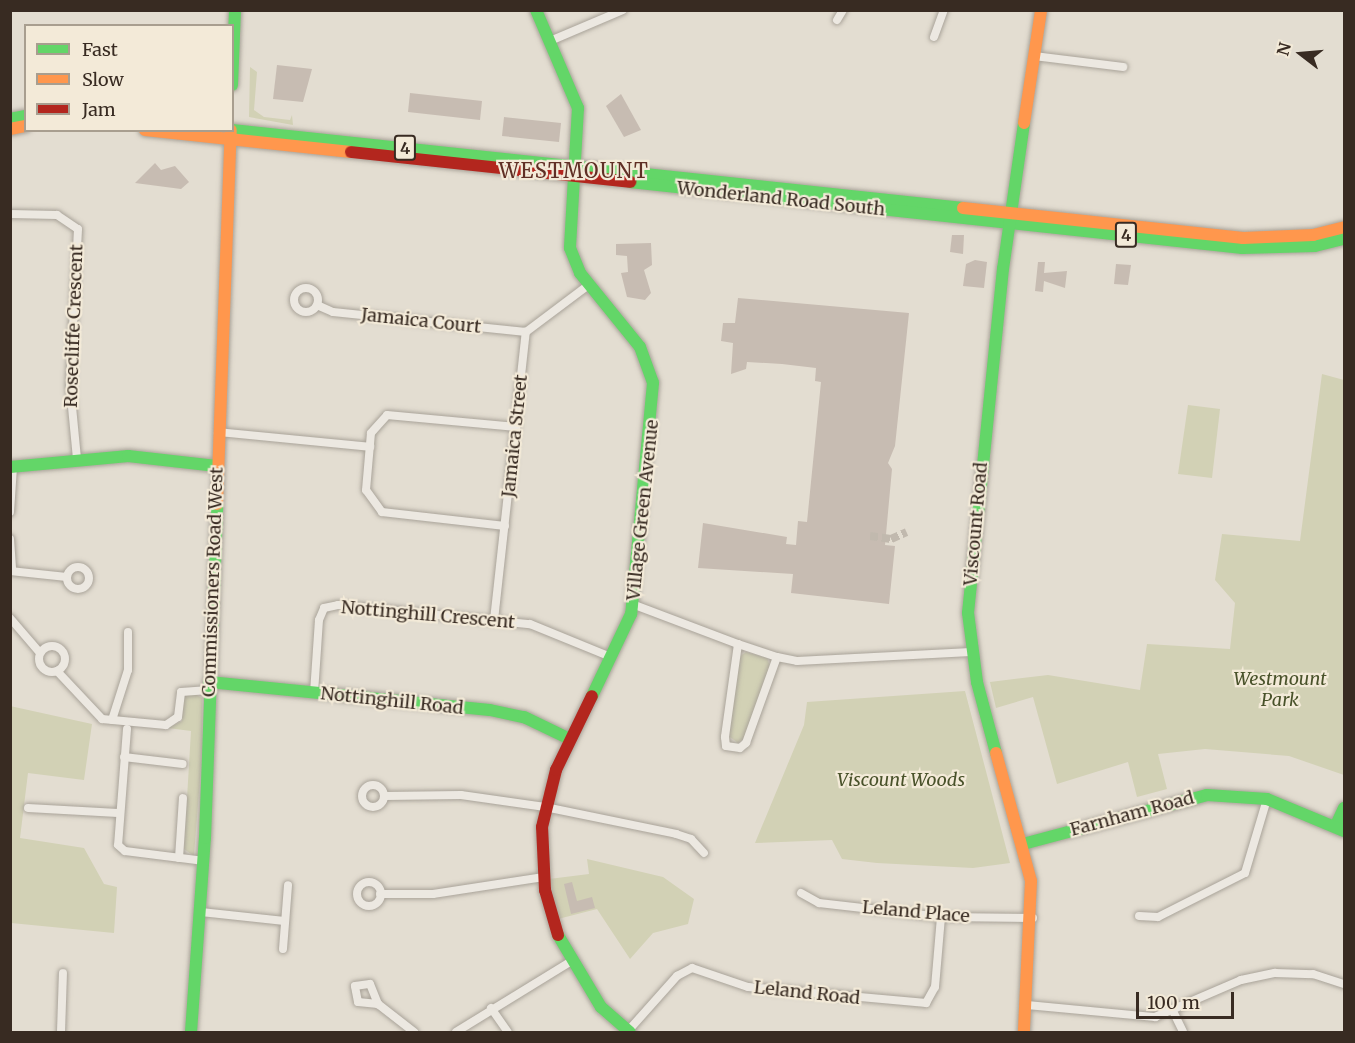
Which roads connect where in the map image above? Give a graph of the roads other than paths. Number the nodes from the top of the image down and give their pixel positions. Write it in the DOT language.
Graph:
graph roads {
  1 [pos="235,10"];
  2 [pos="537,10"];
  3 [pos="623,10"];
  4 [pos="843,10"];
  5 [pos="944,10"];
  6 [pos="1041,10"];
  7 [pos="837,20"];
  8 [pos="234,35"];
  9 [pos="934,37"];
  10 [pos="550,41"];
  11 [pos="1034,56"];
  12 [pos="1123,67"];
  13 [pos="188,132"];
  14 [pos="231,134"];
  15 [pos="577,173"];
  16 [pos="10,214"];
  17 [pos="1010,220"];
  18 [pos="1344,227"];
  19 [pos="1344,239"];
  20 [pos="590,284"];
  21 [pos="317,305"];
  22 [pos="526,332"];
  23 [pos="516,427"];
  24 [pos="218,432"];
  25 [pos="370,447"];
  26 [pos="77,459"];
  27 [pos="216,466"];
  28 [pos="12,467"];
  29 [pos="10,512"];
  30 [pos="505,526"];
  31 [pos="10,539"];
  32 [pos="11,571"];
  33 [pos="67,577"];
  34 [pos="632,604"];
  35 [pos="10,618"];
  36 [pos="494,620"];
  37 [pos="128,632"];
  38 [pos="738,644"];
  39 [pos="971,652"];
  40 [pos="40,653"];
  41 [pos="611,657"];
  42 [pos="777,657"];
  43 [pos="57,671"];
  44 [pos="209,686"];
  45 [pos="314,693"];
  46 [pos="112,720"];
  47 [pos="127,729"];
  48 [pos="570,739"];
  49 [pos="124,757"];
  50 [pos="183,764"];
  51 [pos="385,796"];
  52 [pos="183,798"];
  53 [pos="1267,799"];
  54 [pos="545,807"];
  55 [pos="28,808"];
  56 [pos="1344,808"];
  57 [pos="118,813"];
  58 [pos="1340,828"];
  59 [pos="1023,844"];
  60 [pos="704,852"];
  61 [pos="179,858"];
  62 [pos="204,861"];
  63 [pos="544,876"];
  64 [pos="288,885"];
  65 [pos="801,893"];
  66 [pos="380,894"];
  67 [pos="201,912"];
  68 [pos="1139,916"];
  69 [pos="941,917"];
  70 [pos="1034,918"];
  71 [pos="285,921"];
  72 [pos="282,950"];
  73 [pos="570,962"];
  74 [pos="63,973"];
  75 [pos="1344,984"];
  76 [pos="378,1004"];
  77 [pos="1027,1005"];
  78 [pos="491,1008"];
  79 [pos="1172,1009"];
  80 [pos="61,1032"];
  81 [pos="191,1032"];
  82 [pos="414,1032"];
  83 [pos="456,1032"];
  84 [pos="508,1032"];
  85 [pos="629,1032"];
  86 [pos="1024,1032"];
  87 [pos="1183,1032"];
  1 -- 8 [label="street"];
  2 -- 10 [label="street, Village Green Avenue"];
  3 -- 10 [label="street"];
  4 -- 7 [label="street"];
  5 -- 9 [label="street"];
  6 -- 11 [label="street, Viscount Road"];
  10 -- 15 [label="street, Village Green Avenue"];
  11 -- 12 [label="street"];
  11 -- 17 [label="street, Viscount Road"];
  13 -- 14 [label="street, Wonderland Road South / 4"];
  14 -- 15 [label="street, Wonderland Road South / 4"];
  14 -- 24 [label="street, Commissioners Road West"];
  15 -- 17 [label="street, Wonderland Road South / 4"];
  15 -- 20 [label="street, Village Green Avenue"];
  16 -- 26 [label="street, Rosecliffe Crescent"];
  17 -- 18 [label="street, Wonderland Road South / 4"];
  17 -- 19 [label="street, Wonderland Road South / 4"];
  17 -- 39 [label="street, Viscount Road"];
  20 -- 22 [label="street"];
  20 -- 34 [label="street, Village Green Avenue"];
  21 -- 22 [label="street, Jamaica Court"];
  22 -- 23 [label="street, Jamaica Street"];
  23 -- 25 [label="street"];
  23 -- 30 [label="street, Jamaica Street"];
  24 -- 25 [label="street"];
  24 -- 27 [label="street, Commissioners Road West"];
  25 -- 30 [label="street"];
  26 -- 27 [label="street"];
  26 -- 28 [label="street"];
  27 -- 44 [label="street, Commissioners Road West"];
  28 -- 29 [label="street"];
  30 -- 36 [label="street, Jamaica Street"];
  31 -- 32 [label="street"];
  32 -- 33 [label="street"];
  34 -- 38 [label="street"];
  34 -- 41 [label="street, Village Green Avenue"];
  35 -- 40 [label="street"];
  36 -- 41 [label="street, Nottinghill Crescent"];
  36 -- 45 [label="street, Nottinghill Crescent"];
  37 -- 46 [label="street"];
  38 -- 42 [label="street"];
  38 -- 42 [label="street"];
  39 -- 42 [label="street"];
  39 -- 59 [label="street, Viscount Road"];
  40 -- 43 [label="street"];
  40 -- 43 [label="street"];
  41 -- 48 [label="street, Village Green Avenue"];
  43 -- 46 [label="street"];
  44 -- 45 [label="street, Nottinghill Road"];
  44 -- 46 [label="street"];
  44 -- 62 [label="street, Commissioners Road West"];
  45 -- 48 [label="street, Nottinghill Road"];
  47 -- 49 [label="street"];
  48 -- 54 [label="street, Village Green Avenue"];
  49 -- 50 [label="street"];
  49 -- 57 [label="street"];
  51 -- 54 [label="street"];
  52 -- 61 [label="street"];
  53 -- 58 [label="street, Farnham Road"];
  53 -- 59 [label="street, Farnham Road"];
  53 -- 68 [label="street"];
  54 -- 60 [label="street"];
  54 -- 63 [label="street, Village Green Avenue"];
  55 -- 57 [label="street"];
  56 -- 58 [label="street"];
  57 -- 61 [label="street"];
  59 -- 70 [label="street, Viscount Road"];
  61 -- 62 [label="street"];
  62 -- 67 [label="street, Commissioners Road West"];
  63 -- 66 [label="street"];
  63 -- 73 [label="street, Village Green Avenue"];
  64 -- 71 [label="street"];
  65 -- 69 [label="street, Leland Place"];
  67 -- 71 [label="street"];
  67 -- 81 [label="street, Commissioners Road West"];
  69 -- 70 [label="street, Leland Place"];
  69 -- 85 [label="street, Leland Road"];
  70 -- 77 [label="street, Viscount Road"];
  71 -- 72 [label="street"];
  73 -- 78 [label="street"];
  73 -- 85 [label="street, Village Green Avenue"];
  74 -- 80 [label="street"];
  75 -- 79 [label="street"];
  76 -- 82 [label="street"];
  77 -- 79 [label="street"];
  77 -- 86 [label="street, Viscount Road"];
  78 -- 83 [label="street"];
  78 -- 84 [label="street"];
  79 -- 87 [label="street"];
}
